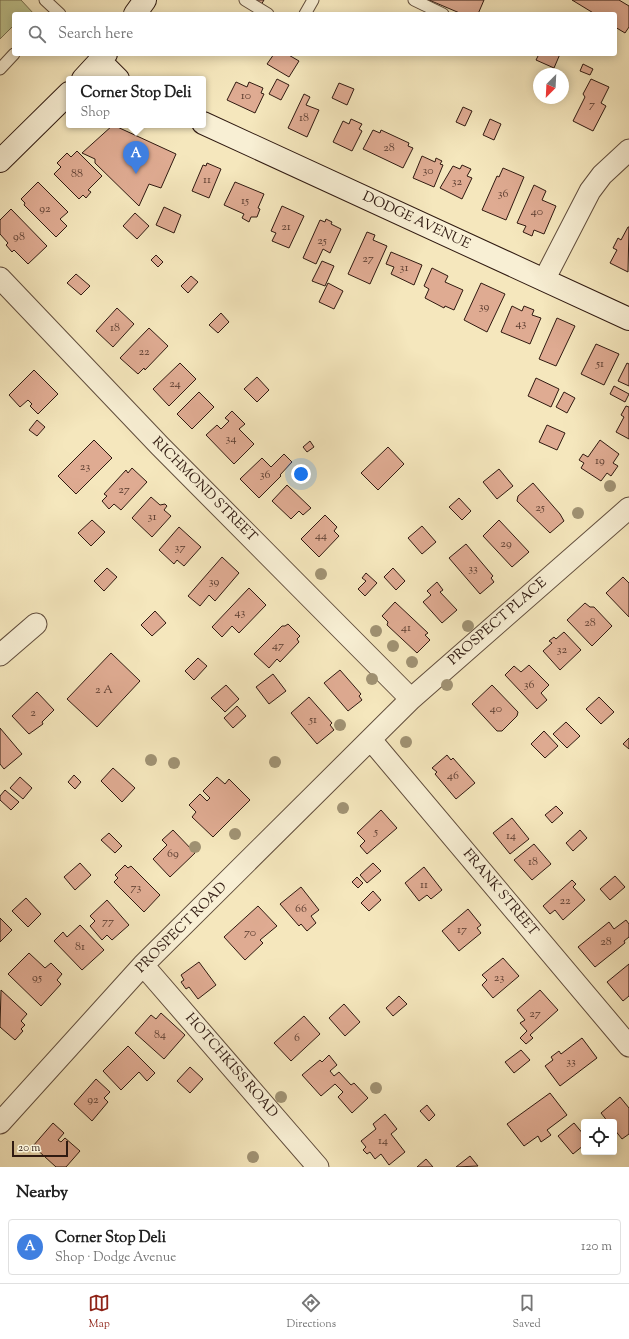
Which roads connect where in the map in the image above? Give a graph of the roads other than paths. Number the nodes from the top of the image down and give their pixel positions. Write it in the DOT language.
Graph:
graph roads {
  1 [pos="45,0"];
  2 [pos="145,0"];
  3 [pos="245,0"];
  4 [pos="313,0"];
  5 [pos="414,0"];
  6 [pos="56,9"];
  7 [pos="136,12"];
  8 [pos="265,12"];
  9 [pos="306,12"];
  10 [pos="439,12"];
  11 [pos="12,56"];
  12 [pos="100,56"];
  13 [pos="0,69"];
  14 [pos="85,76"];
  15 [pos="116,76"];
  16 [pos="66,96"];
  17 [pos="206,124"];
  18 [pos="629,150"];
  19 [pos="0,161"];
  20 [pos="0,278"];
  21 [pos="544,280"];
  22 [pos="629,319"];
  23 [pos="629,508"];
  24 [pos="36,624"];
  25 [pos="0,655"];
  26 [pos="411,699"];
  27 [pos="371,740"];
  28 [pos="143,966"];
  29 [pos="629,1046"];
  30 [pos="0,1124"];
  31 [pos="318,1167"];
  1 -- 6 [label="lane"];
  2 -- 7 [label="main road"];
  3 -- 8 [label="lane"];
  4 -- 9 [label="lane"];
  5 -- 10 [label="lane"];
  11 -- 13 [label="lane"];
  12 -- 14 [label="main road"];
  12 -- 15 [label="main road"];
  16 -- 19 [label="main road"];
  17 -- 21 [label="main road, DODGE AVENUE"];
  18 -- 21 [label="street"];
  20 -- 26 [label="street, RICHMOND STREET"];
  21 -- 22 [label="main road, DODGE AVENUE"];
  23 -- 26 [label="street, PROSPECT PLACE"];
  24 -- 25 [label="street"];
  26 -- 27 [label="street, PROSPECT PLACE"];
  27 -- 28 [label="street, PROSPECT ROAD"];
  27 -- 29 [label="street, FRANK STREET"];
  28 -- 30 [label="street, PROSPECT ROAD"];
  28 -- 31 [label="street, HOTCHKISS ROAD"];
}
